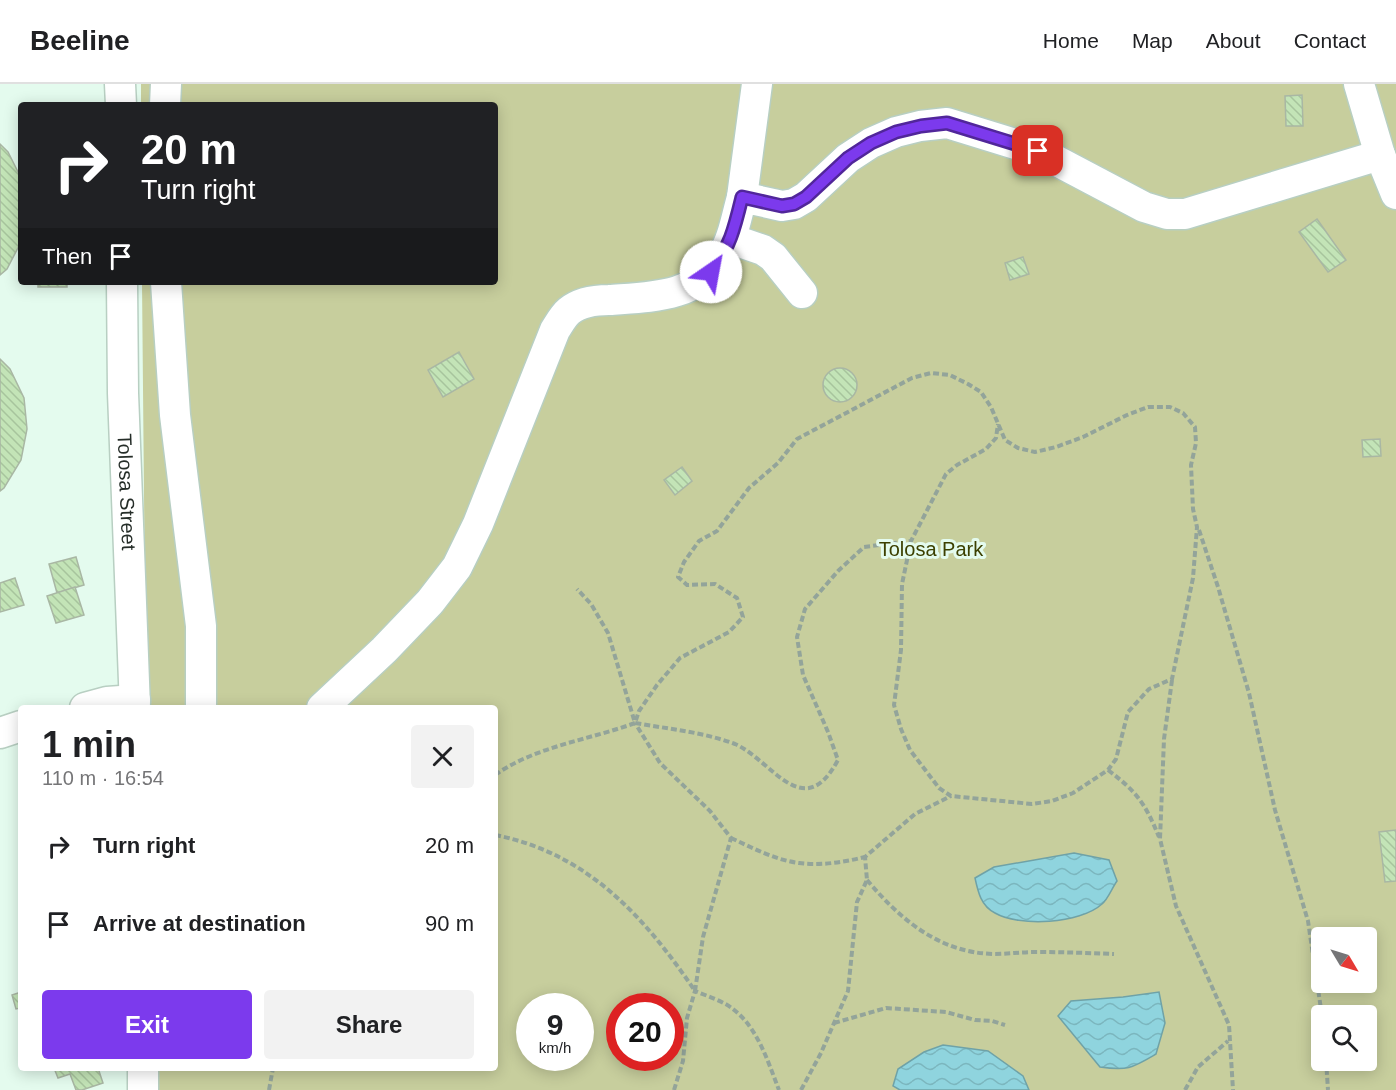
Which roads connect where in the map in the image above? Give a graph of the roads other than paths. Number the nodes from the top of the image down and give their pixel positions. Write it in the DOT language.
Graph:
graph roads {
  1 [pos="120,84"];
  2 [pos="166,84"];
  3 [pos="757,84"];
  4 [pos="1359,84"];
  5 [pos="121,102"];
  6 [pos="165,102"];
  7 [pos="1380,155"];
  8 [pos="1396,194"];
  9 [pos="742,197"];
  10 [pos="731,239"];
  11 [pos="122,285"];
  12 [pos="166,285"];
  13 [pos="802,292"];
  14 [pos="135,704"];
  15 [pos="96,705"];
  16 [pos="201,705"];
  17 [pos="325,705"];
  18 [pos="18,727"];
  19 [pos="0,733"];
  20 [pos="142,1071"];
  21 [pos="143,1090"];
  1 -- 5 [label="street"];
  2 -- 6 [label="street"];
  3 -- 9 [label="street"];
  4 -- 7 [label="street"];
  7 -- 8 [label="street"];
  7 -- 9 [label="street"];
  9 -- 10 [label="street"];
  10 -- 13 [label="street"];
  10 -- 17 [label="street"];
  11 -- 14 [label="street, Tolosa Street"];
  12 -- 16 [label="street"];
  14 -- 15 [label="street, Tolosa Street"];
  18 -- 19 [label="street"];
  20 -- 21 [label="street"];
}
